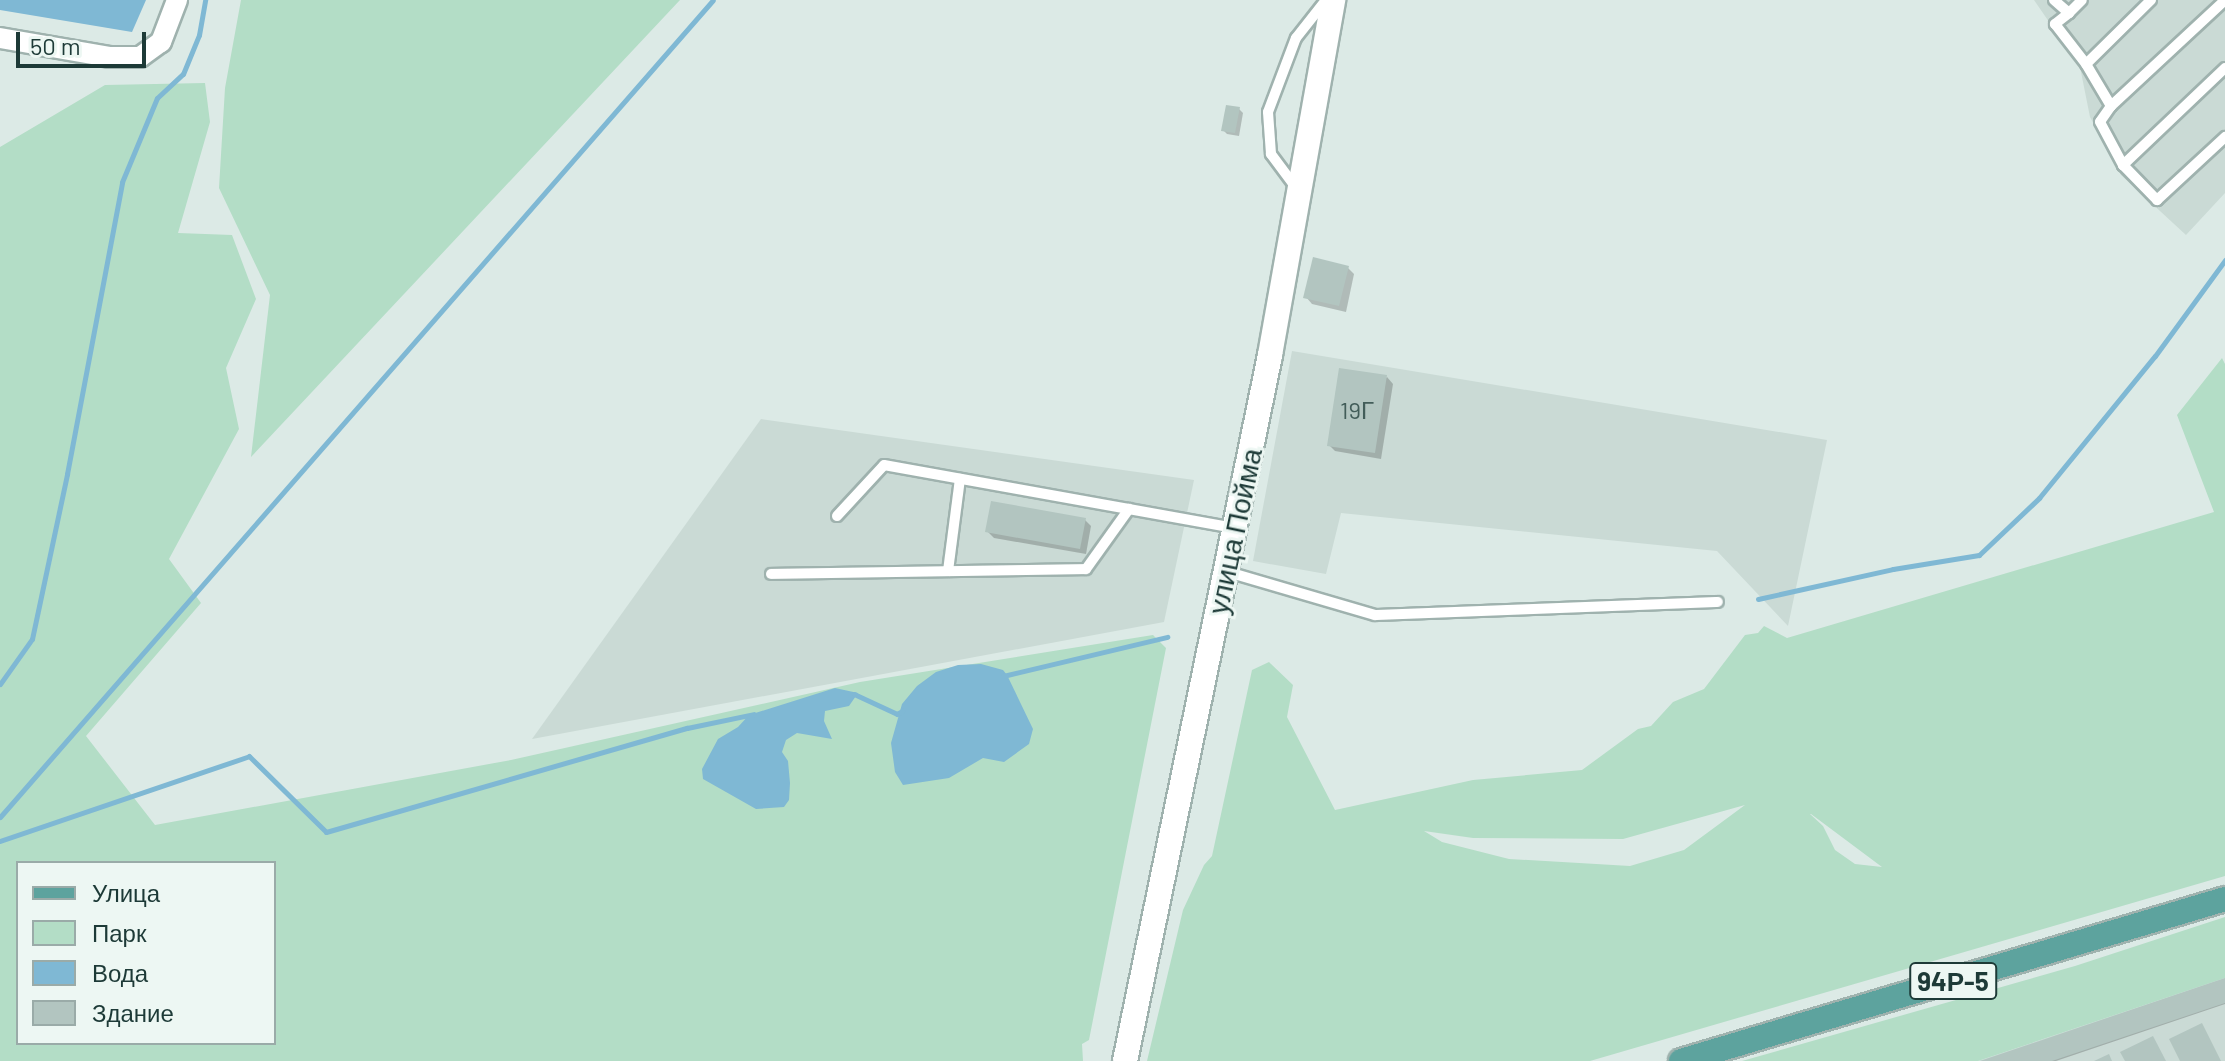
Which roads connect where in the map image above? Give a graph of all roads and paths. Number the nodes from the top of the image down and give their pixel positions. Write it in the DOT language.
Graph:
graph roads {
  1 [pos="177,0"];
  2 [pos="1326,0"];
  3 [pos="1333,0"];
  4 [pos="2054,0"];
  5 [pos="2082,0"];
  6 [pos="2151,0"];
  7 [pos="2225,0"];
  8 [pos="2069,13"];
  9 [pos="0,38"];
  10 [pos="2086,64"];
  11 [pos="2225,68"];
  12 [pos="2111,106"];
  13 [pos="2225,137"];
  14 [pos="2123,165"];
  15 [pos="1300,194"];
  16 [pos="960,479"];
  17 [pos="1129,509"];
  18 [pos="837,516"];
  19 [pos="1234,528"];
  20 [pos="948,571"];
  21 [pos="1226,571"];
  22 [pos="771,574"];
  23 [pos="1718,602"];
  24 [pos="2225,899"];
  25 [pos="1125,1061"];
  26 [pos="1681,1061"];
  1 -- 9 [label="street"];
  2 -- 15 [label="lane"];
  3 -- 15 [label="main road, улица Пойма"];
  4 -- 8 [label="lane"];
  5 -- 8 [label="lane"];
  6 -- 10 [label="lane"];
  7 -- 12 [label="lane"];
  8 -- 10 [label="lane"];
  10 -- 12 [label="lane"];
  11 -- 14 [label="lane"];
  12 -- 14 [label="lane"];
  13 -- 14 [label="lane"];
  15 -- 19 [label="main road, улица Пойма"];
  16 -- 17 [label="lane"];
  16 -- 18 [label="lane"];
  16 -- 20 [label="lane"];
  17 -- 19 [label="lane"];
  17 -- 20 [label="lane"];
  19 -- 21 [label="main road, улица Пойма"];
  20 -- 22 [label="lane"];
  21 -- 23 [label="lane"];
  21 -- 25 [label="main road, улица Пойма"];
  24 -- 26 [label="main road, 94Р-5"];
}
